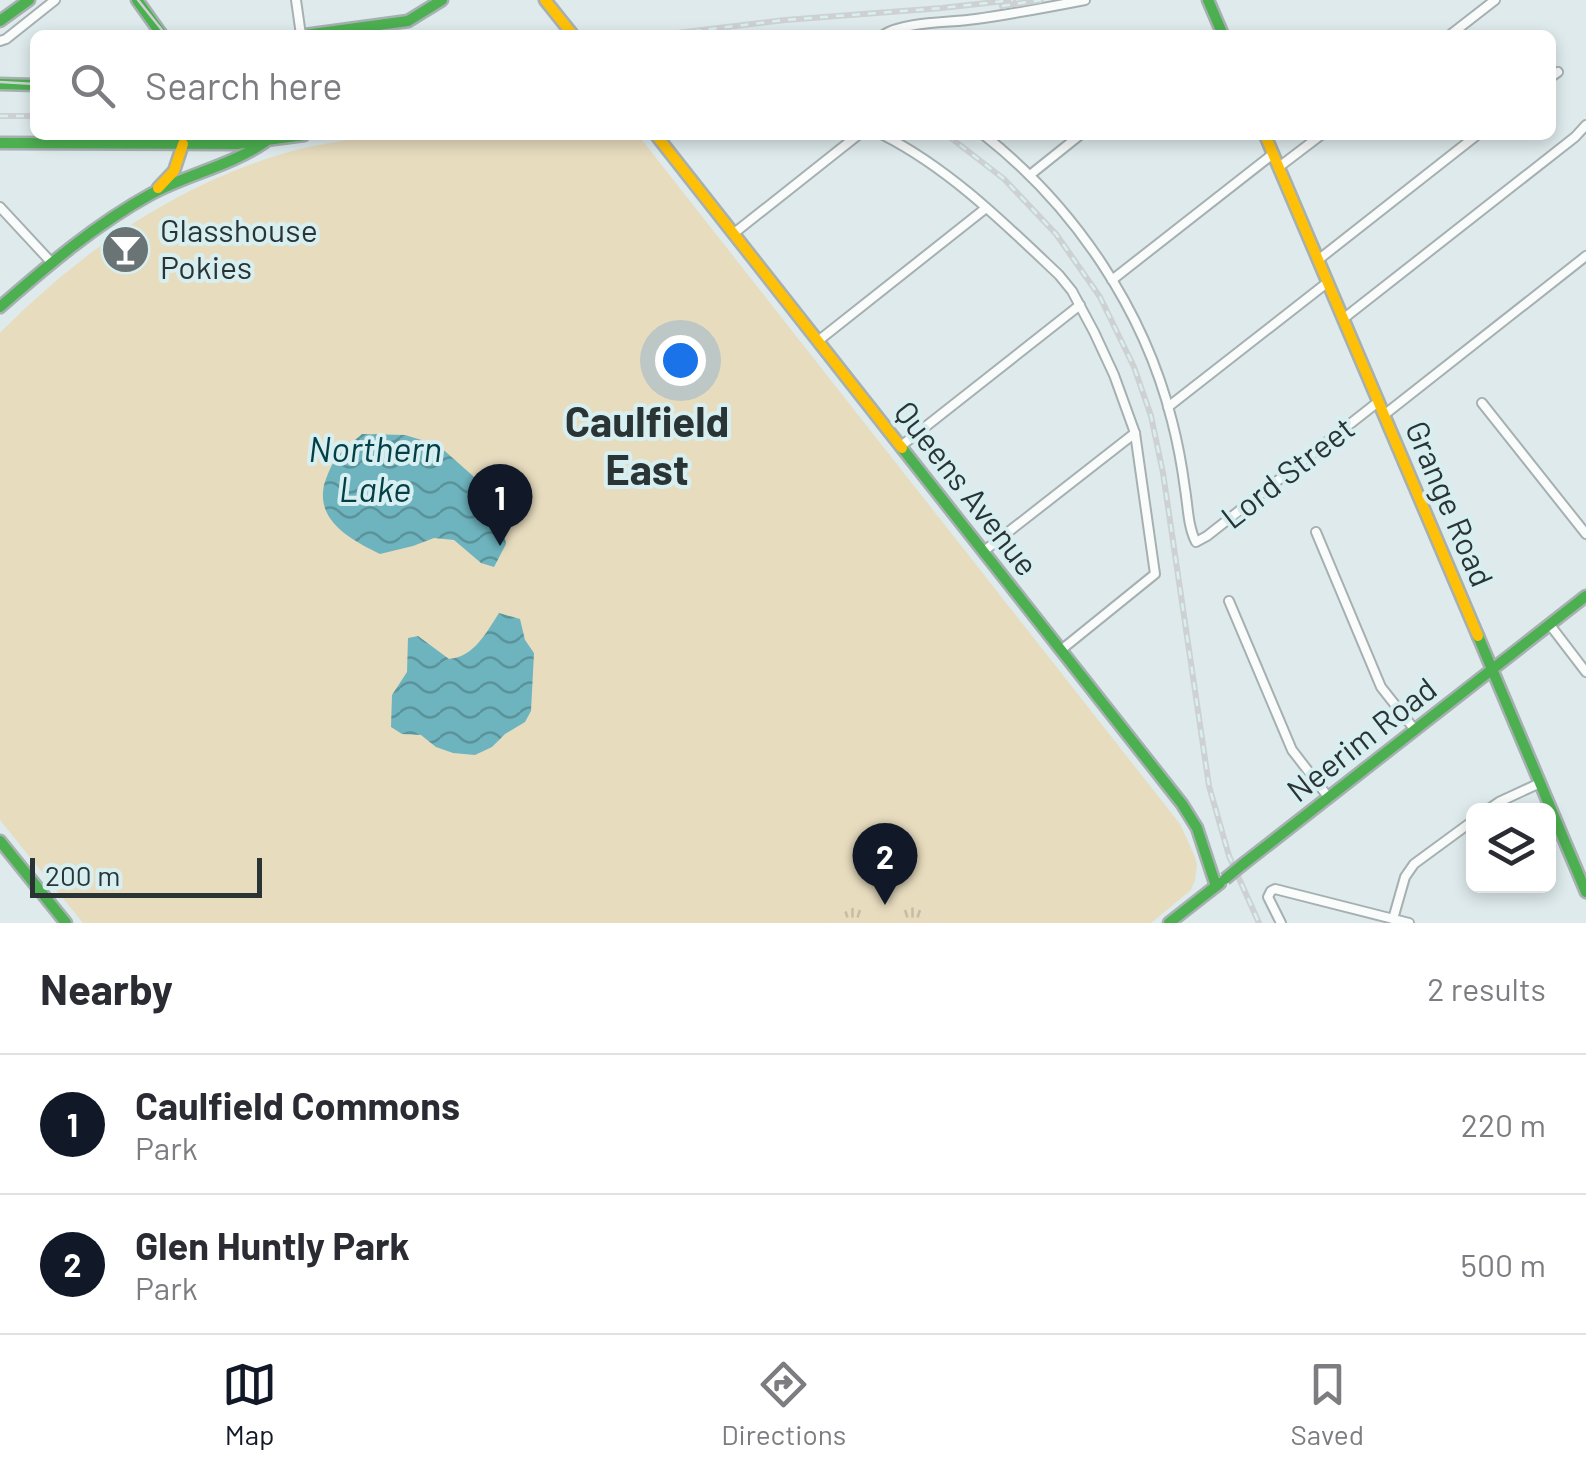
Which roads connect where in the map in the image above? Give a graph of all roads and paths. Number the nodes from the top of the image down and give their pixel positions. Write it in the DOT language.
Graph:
graph roads {
  1 [pos="29,0"];
  2 [pos="55,0"];
  3 [pos="296,0"];
  4 [pos="442,0"];
  5 [pos="546,0"];
  6 [pos="1085,0"];
  7 [pos="1208,0"];
  8 [pos="1495,0"];
  9 [pos="136,2"];
  10 [pos="0,21"];
  11 [pos="159,30"];
  12 [pos="302,30"];
  13 [pos="340,30"];
  14 [pos="569,30"];
  15 [pos="897,30"];
  16 [pos="1217,30"];
  17 [pos="1456,30"];
  18 [pos="0,41"];
  19 [pos="0,84"];
  20 [pos="30,86"];
  21 [pos="1586,125"];
  22 [pos="276,140"];
  23 [pos="660,140"];
  24 [pos="852,140"];
  25 [pos="891,140"];
  26 [pos="990,140"];
  27 [pos="1074,140"];
  28 [pos="1267,140"];
  29 [pos="1315,140"];
  30 [pos="1472,140"];
  31 [pos="265,142"];
  32 [pos="0,143"];
  33 [pos="183,144"];
  34 [pos="214,144"];
  35 [pos="1274,154"];
  36 [pos="212,168"];
  37 [pos="1279,168"];
  38 [pos="1030,175"];
  39 [pos="154,192"];
  40 [pos="0,207"];
  41 [pos="986,208"];
  42 [pos="733,234"];
  43 [pos="1586,256"];
  44 [pos="1318,260"];
  45 [pos="50,262"];
  46 [pos="1112,280"];
  47 [pos="1328,282"];
  48 [pos="1080,305"];
  49 [pos="0,307"];
  50 [pos="1343,318"];
  51 [pos="818,341"];
  52 [pos="1378,402"];
  53 [pos="1482,403"];
  54 [pos="1168,407"];
  55 [pos="1384,414"];
  56 [pos="1134,433"];
  57 [pos="900,446"];
  58 [pos="1316,532"];
  59 [pos="1586,534"];
  60 [pos="984,551"];
  61 [pos="1586,596"];
  62 [pos="1229,601"];
  63 [pos="1550,625"];
  64 [pos="1062,650"];
  65 [pos="1492,670"];
  66 [pos="1586,672"];
  67 [pos="1415,730"];
  68 [pos="1540,784"];
  69 [pos="1329,798"];
  70 [pos="1497,803"];
  71 [pos="1466,826"];
  72 [pos="2,847"];
  73 [pos="1220,882"];
  74 [pos="1586,892"];
  75 [pos="1393,919"];
  76 [pos="66,923"];
  77 [pos="1169,923"];
  78 [pos="1281,923"];
  79 [pos="1408,923"];
  1 -- 10 [label="main road"];
  2 -- 18 [label="street"];
  3 -- 12 [label="street"];
  4 -- 13 [label="main road"];
  5 -- 14 [label="main road"];
  6 -- 15 [label="street"];
  7 -- 16 [label="main road"];
  8 -- 17 [label="street"];
  9 -- 11 [label="main road"];
  19 -- 20 [label="main road"];
  21 -- 50 [label="street"];
  22 -- 31 [label="main road"];
  23 -- 42 [label="main road, Queens Avenue"];
  24 -- 42 [label="street"];
  25 -- 41 [label="street"];
  26 -- 38 [label="street"];
  27 -- 38 [label="street"];
  28 -- 35 [label="main road, Grange Road"];
  29 -- 37 [label="street"];
  30 -- 44 [label="street"];
  31 -- 34 [label="main road"];
  31 -- 36 [label="main road"];
  32 -- 33 [label="main road"];
  33 -- 34 [label="main road"];
  33 -- 39 [label="main road"];
  34 -- 36 [label="main road"];
  35 -- 37 [label="main road, Grange Road"];
  35 -- 46 [label="street"];
  36 -- 39 [label="main road"];
  37 -- 44 [label="main road, Grange Road"];
  38 -- 46 [label="street"];
  39 -- 45 [label="main road"];
  40 -- 45 [label="street"];
  41 -- 48 [label="street"];
  41 -- 51 [label="street"];
  42 -- 51 [label="main road, Queens Avenue"];
  43 -- 55 [label="street"];
  44 -- 47 [label="main road, Grange Road"];
  45 -- 49 [label="main road"];
  46 -- 54 [label="street"];
  47 -- 50 [label="main road, Grange Road"];
  47 -- 54 [label="street"];
  48 -- 56 [label="street"];
  48 -- 57 [label="street"];
  50 -- 52 [label="main road, Grange Road"];
  51 -- 57 [label="main road, Queens Avenue"];
  52 -- 54 [label="street, Lord Street"];
  52 -- 55 [label="main road, Grange Road"];
  53 -- 59 [label="street"];
  55 -- 65 [label="main road, Grange Road"];
  56 -- 60 [label="street"];
  56 -- 64 [label="street"];
  57 -- 60 [label="main road, Queens Avenue"];
  58 -- 67 [label="street"];
  60 -- 64 [label="main road, Queens Avenue"];
  61 -- 63 [label="main road, Neerim Road"];
  62 -- 69 [label="street"];
  63 -- 65 [label="main road, Neerim Road"];
  63 -- 66 [label="street"];
  64 -- 73 [label="main road, Queens Avenue"];
  65 -- 67 [label="main road, Neerim Road"];
  65 -- 68 [label="main road, Grange Road"];
  67 -- 69 [label="main road, Neerim Road"];
  68 -- 70 [label="street"];
  68 -- 74 [label="main road, Grange Road"];
  69 -- 73 [label="main road, Neerim Road, bridge"];
  71 -- 75 [label="street"];
  72 -- 76 [label="main road"];
  73 -- 77 [label="main road, Neerim Road"];
  75 -- 78 [label="street"];
  75 -- 79 [label="street"];
}
